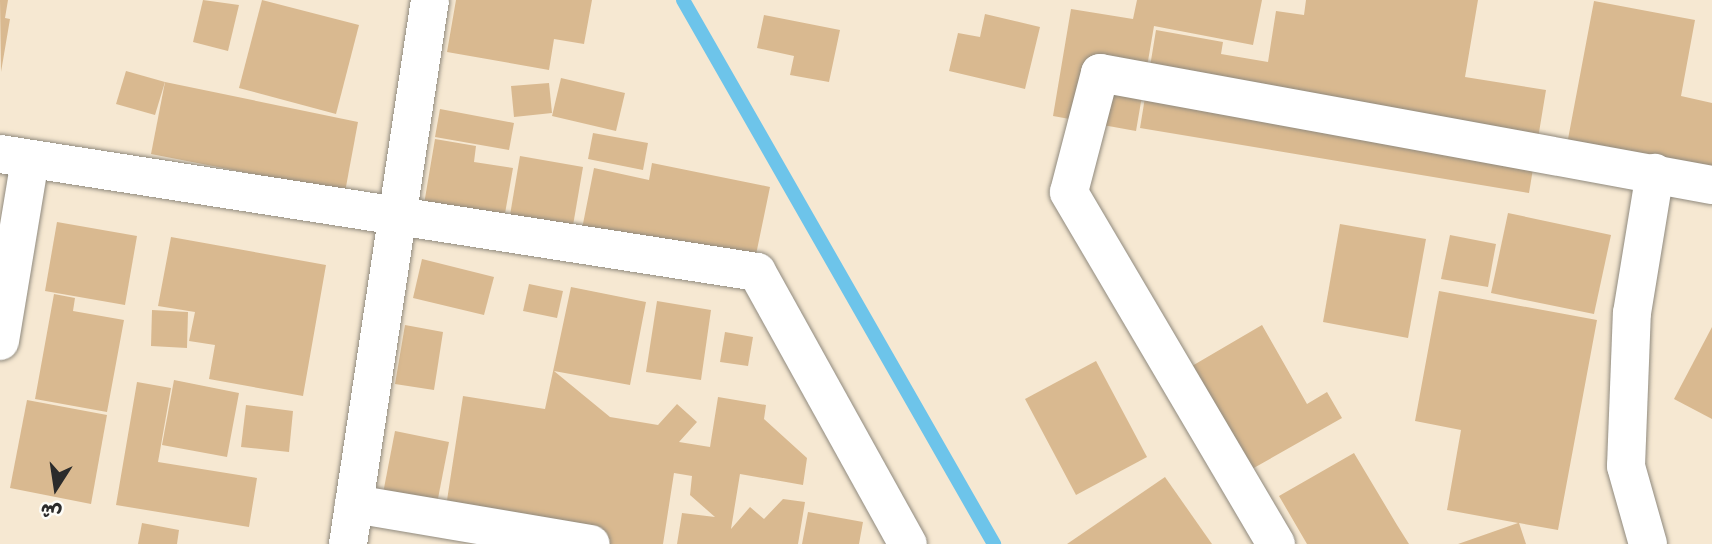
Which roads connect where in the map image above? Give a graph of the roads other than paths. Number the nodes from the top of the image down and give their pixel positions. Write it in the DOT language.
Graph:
graph roads {
  1 [pos="430,0"];
  2 [pos="15,156"];
  3 [pos="1655,173"];
  4 [pos="1712,185"];
  5 [pos="398,218"];
  6 [pos="0,341"];
  7 [pos="355,504"];
  8 [pos="348,544"];
  9 [pos="591,544"];
  10 [pos="908,544"];
  11 [pos="1276,544"];
  12 [pos="1648,544"];
  1 -- 5 [label="street"];
  2 -- 5 [label="street"];
  2 -- 6 [label="street"];
  3 -- 4 [label="street"];
  3 -- 11 [label="street"];
  3 -- 12 [label="street"];
  5 -- 7 [label="street"];
  5 -- 10 [label="street"];
  7 -- 8 [label="street"];
  7 -- 9 [label="street"];
}
